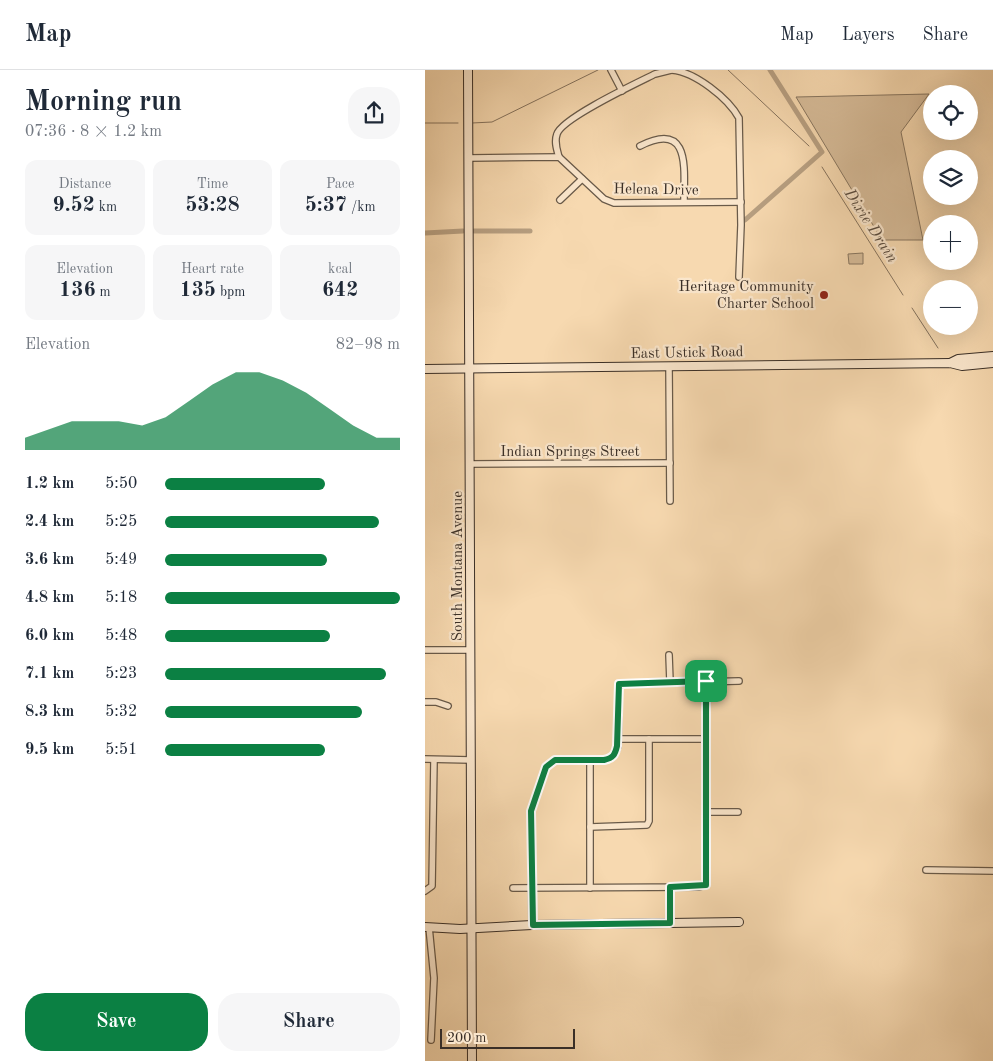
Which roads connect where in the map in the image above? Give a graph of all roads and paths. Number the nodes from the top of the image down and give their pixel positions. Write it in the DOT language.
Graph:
graph roads {
  1 [pos="468,70"];
  2 [pos="611,70"];
  3 [pos="671,70"];
  4 [pos="622,91"];
  5 [pos="640,146"];
  6 [pos="559,157"];
  7 [pos="469,158"];
  8 [pos="582,179"];
  9 [pos="561,200"];
  10 [pos="684,202"];
  11 [pos="741,202"];
  12 [pos="739,277"];
  13 [pos="993,356"];
  14 [pos="949,363"];
  15 [pos="993,363"];
  16 [pos="669,366"];
  17 [pos="425,369"];
  18 [pos="469,369"];
  19 [pos="669,463"];
  20 [pos="470,464"];
  21 [pos="669,501"];
  22 [pos="425,650"];
  23 [pos="471,650"];
  24 [pos="669,655"];
  25 [pos="706,681"];
  26 [pos="739,681"];
  27 [pos="670,682"];
  28 [pos="425,702"];
  29 [pos="448,706"];
  30 [pos="617,739"];
  31 [pos="649,739"];
  32 [pos="706,739"];
  33 [pos="425,759"];
  34 [pos="434,760"];
  35 [pos="471,760"];
  36 [pos="590,760"];
  37 [pos="707,812"];
  38 [pos="738,812"];
  39 [pos="590,827"];
  40 [pos="926,870"];
  41 [pos="993,871"];
  42 [pos="670,887"];
  43 [pos="513,888"];
  44 [pos="590,888"];
  45 [pos="532,889"];
  46 [pos="427,891"];
  47 [pos="739,922"];
  48 [pos="670,923"];
  49 [pos="533,925"];
  50 [pos="427,927"];
  51 [pos="472,928"];
  52 [pos="431,1040"];
  53 [pos="472,1061"];
  1 -- 7 [label="street, South Montana Avenue"];
  2 -- 4 [label="street"];
  3 -- 4 [label="street"];
  3 -- 11 [label="street"];
  4 -- 6 [label="street"];
  5 -- 10 [label="street"];
  6 -- 7 [label="street"];
  6 -- 8 [label="street, Helena Drive"];
  7 -- 18 [label="street, South Montana Avenue"];
  8 -- 9 [label="street"];
  8 -- 10 [label="street, Helena Drive"];
  10 -- 11 [label="street, Helena Drive"];
  11 -- 12 [label="street"];
  13 -- 14 [label="street, East Ustick Road"];
  14 -- 15 [label="street, East Ustick Road"];
  14 -- 16 [label="street, East Ustick Road"];
  16 -- 18 [label="street, East Ustick Road"];
  16 -- 19 [label="street"];
  17 -- 18 [label="street, East Ustick Road"];
  18 -- 20 [label="street, South Montana Avenue"];
  19 -- 20 [label="street, Indian Springs Street"];
  19 -- 21 [label="street"];
  20 -- 23 [label="street, South Montana Avenue"];
  22 -- 23 [label="street"];
  23 -- 35 [label="street, South Montana Avenue"];
  24 -- 27 [label="street"];
  25 -- 26 [label="street"];
  25 -- 27 [label="street"];
  25 -- 32 [label="street"];
  27 -- 30 [label="street"];
  28 -- 29 [label="street"];
  30 -- 31 [label="street"];
  30 -- 36 [label="street"];
  31 -- 32 [label="street"];
  31 -- 39 [label="street"];
  32 -- 37 [label="street"];
  33 -- 34 [label="street"];
  34 -- 35 [label="street"];
  34 -- 46 [label="street"];
  35 -- 51 [label="street, South Montana Avenue"];
  36 -- 39 [label="street"];
  36 -- 45 [label="street"];
  37 -- 38 [label="street"];
  37 -- 42 [label="street"];
  39 -- 44 [label="street"];
  40 -- 41 [label="street"];
  42 -- 44 [label="street"];
  42 -- 48 [label="street"];
  43 -- 45 [label="street"];
  44 -- 45 [label="street"];
  45 -- 49 [label="street"];
  47 -- 48 [label="street"];
  48 -- 49 [label="street"];
  49 -- 51 [label="street"];
  50 -- 51 [label="street"];
  50 -- 52 [label="street"];
  51 -- 53 [label="street, South Montana Avenue"];
}
